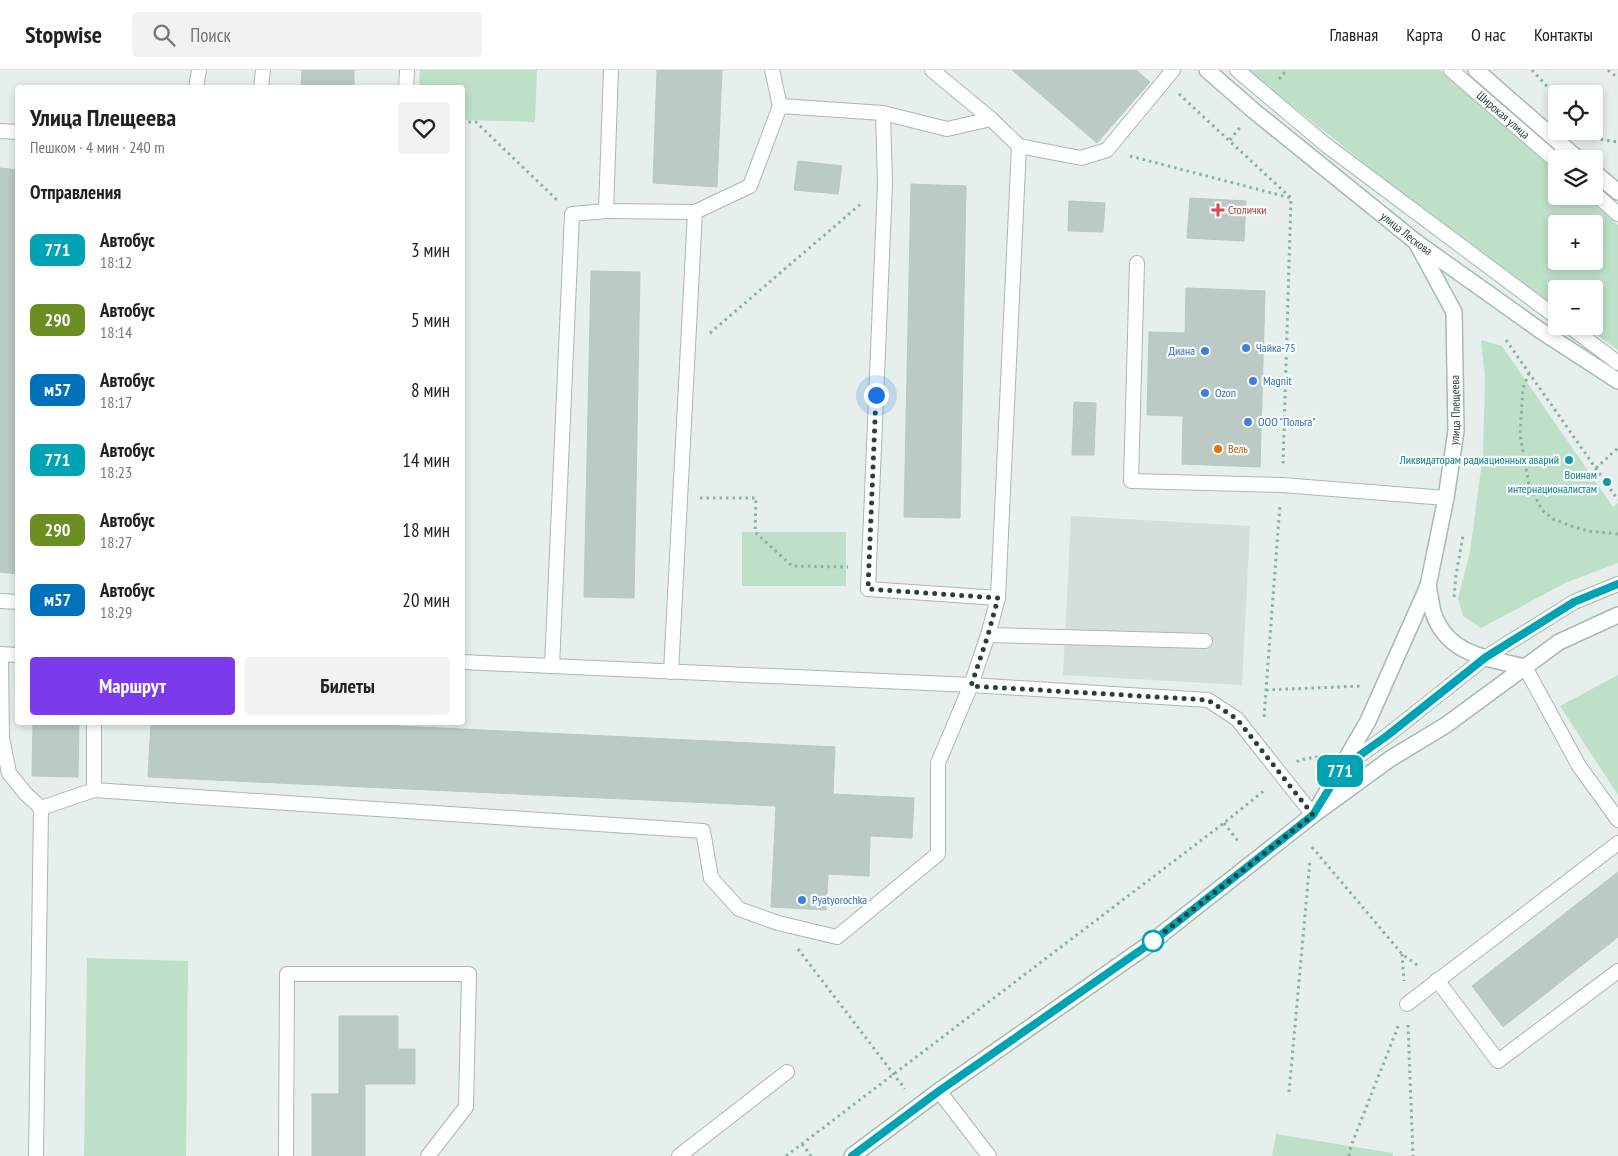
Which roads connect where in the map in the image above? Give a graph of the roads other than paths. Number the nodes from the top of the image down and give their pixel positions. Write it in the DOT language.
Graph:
graph roads {
  1 [pos="199,70"];
  2 [pos="263,70"];
  3 [pos="407,70"];
  4 [pos="611,70"];
  5 [pos="772,70"];
  6 [pos="932,70"];
  7 [pos="1206,70"];
  8 [pos="1237,70"];
  9 [pos="1451,70"];
  10 [pos="1476,70"];
  11 [pos="1168,75"];
  12 [pos="196,85"];
  13 [pos="262,85"];
  14 [pos="406,85"];
  15 [pos="780,106"];
  16 [pos="883,113"];
  17 [pos="991,119"];
  18 [pos="0,131"];
  19 [pos="15,132"];
  20 [pos="1020,146"];
  21 [pos="1568,150"];
  22 [pos="1548,153"];
  23 [pos="1603,180"];
  24 [pos="1618,192"];
  25 [pos="1603,201"];
  26 [pos="606,211"];
  27 [pos="695,212"];
  28 [pos="1618,214"];
  29 [pos="1416,242"];
  30 [pos="1137,262"];
  31 [pos="1548,311"];
  32 [pos="1581,335"];
  33 [pos="1618,363"];
  34 [pos="1618,380"];
  35 [pos="1446,498"];
  36 [pos="1618,584"];
  37 [pos="1428,586"];
  38 [pos="998,598"];
  39 [pos="0,601"];
  40 [pos="15,602"];
  41 [pos="1618,615"];
  42 [pos="988,635"];
  43 [pos="1205,641"];
  44 [pos="0,654"];
  45 [pos="15,655"];
  46 [pos="1486,657"];
  47 [pos="465,662"];
  48 [pos="552,666"];
  49 [pos="1525,666"];
  50 [pos="672,672"];
  51 [pos="971,686"];
  52 [pos="94,725"];
  53 [pos="1342,768"];
  54 [pos="94,790"];
  55 [pos="41,808"];
  56 [pos="1313,815"];
  57 [pos="1618,820"];
  58 [pos="1618,843"];
  59 [pos="1618,971"];
  60 [pos="1437,980"];
  61 [pos="1407,1004"];
  62 [pos="787,1072"];
  63 [pos="939,1091"];
  64 [pos="433,1153"];
  65 [pos="36,1156"];
  66 [pos="286,1156"];
  67 [pos="679,1156"];
  68 [pos="853,1156"];
  69 [pos="989,1156"];
  1 -- 12 [label="lane"];
  2 -- 13 [label="lane"];
  3 -- 14 [label="lane"];
  4 -- 26 [label="lane"];
  5 -- 15 [label="lane"];
  6 -- 17 [label="lane"];
  7 -- 29 [label="main road, улица Лескова"];
  8 -- 31 [label="lane, улица Лескова"];
  9 -- 22 [label="lane, Широкая улица"];
  10 -- 21 [label="main road"];
  11 -- 20 [label="lane"];
  15 -- 16 [label="lane"];
  15 -- 27 [label="lane"];
  16 -- 17 [label="lane"];
  16 -- 38 [label="lane"];
  17 -- 20 [label="lane"];
  18 -- 19 [label="lane"];
  20 -- 38 [label="lane"];
  23 -- 24 [label="main road"];
  25 -- 28 [label="lane"];
  26 -- 27 [label="lane"];
  26 -- 48 [label="lane"];
  27 -- 50 [label="lane"];
  29 -- 34 [label="main road, улица Лескова"];
  29 -- 35 [label="main road, улица Плещеева"];
  30 -- 35 [label="lane"];
  32 -- 33 [label="lane"];
  35 -- 37 [label="main road, улица Плещеева"];
  36 -- 46 [label="lane"];
  37 -- 46 [label="main road, улица Плещеева"];
  37 -- 53 [label="main road, улица Плещеева"];
  38 -- 42 [label="lane"];
  39 -- 40 [label="lane"];
  41 -- 49 [label="main road, улица Плещеева"];
  42 -- 43 [label="lane"];
  42 -- 51 [label="lane"];
  44 -- 45 [label="lane"];
  44 -- 55 [label="lane"];
  46 -- 49 [label="main road, улица Плещеева"];
  46 -- 53 [label="lane"];
  47 -- 48 [label="lane"];
  48 -- 50 [label="lane"];
  49 -- 56 [label="main road, улица Плещеева"];
  49 -- 57 [label="lane"];
  50 -- 51 [label="lane"];
  51 -- 54 [label="lane"];
  51 -- 56 [label="lane"];
  52 -- 54 [label="lane"];
  53 -- 56 [label="main road, улица Плещеева"];
  54 -- 55 [label="lane"];
  55 -- 65 [label="lane"];
  56 -- 63 [label="main road, улица Плещеева"];
  58 -- 60 [label="lane"];
  59 -- 60 [label="lane"];
  60 -- 61 [label="lane"];
  62 -- 67 [label="lane"];
  63 -- 68 [label="main road, улица Плещеева"];
  63 -- 69 [label="lane"];
  64 -- 66 [label="lane"];
}
